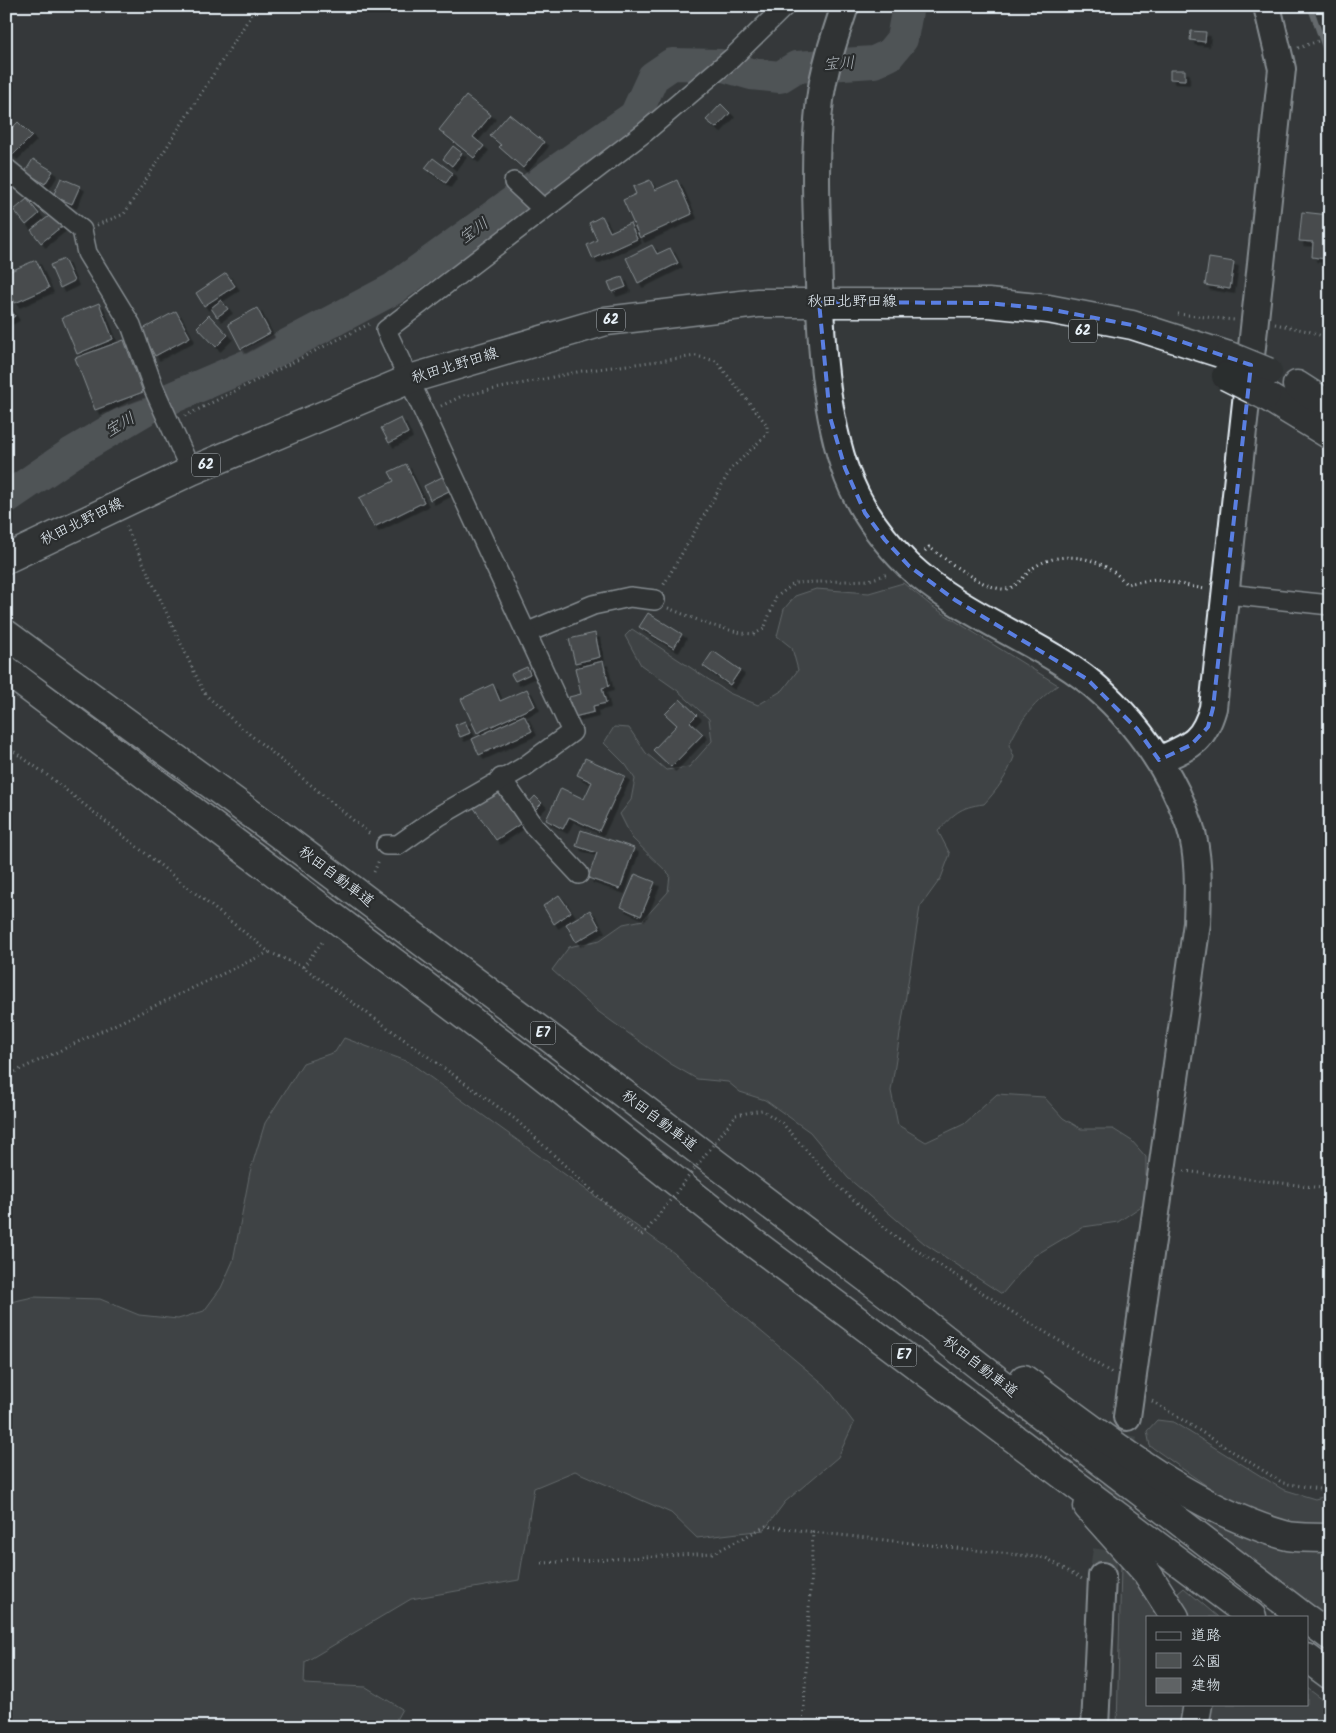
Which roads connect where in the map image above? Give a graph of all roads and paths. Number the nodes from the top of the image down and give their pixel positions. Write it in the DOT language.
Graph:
graph roads {
  1 [pos="257,6"];
  2 [pos="785,6"];
  3 [pos="845,6"];
  4 [pos="1267,6"];
  5 [pos="1330,37"];
  6 [pos="1304,46"];
  7 [pos="6,168"];
  8 [pos="514,182"];
  9 [pos="543,209"];
  10 [pos="82,230"];
  11 [pos="819,302"];
  12 [pos="374,322"];
  13 [pos="410,379"];
  14 [pos="1267,384"];
  15 [pos="1297,385"];
  16 [pos="1330,396"];
  17 [pos="1330,406"];
  18 [pos="426,413"];
  19 [pos="169,419"];
  20 [pos="1330,424"];
  21 [pos="1330,435"];
  22 [pos="192,471"];
  23 [pos="116,506"];
  24 [pos="6,559"];
  25 [pos="909,566"];
  26 [pos="1227,594"];
  27 [pos="656,600"];
  28 [pos="1330,605"];
  29 [pos="526,633"];
  30 [pos="6,634"];
  31 [pos="6,670"];
  32 [pos="6,746"];
  33 [pos="1159,760"];
  34 [pos="501,778"];
  35 [pos="386,845"];
  36 [pos="580,874"];
  37 [pos="322,942"];
  38 [pos="269,952"];
  39 [pos="302,967"];
  40 [pos="6,1076"];
  41 [pos="1162,1168"];
  42 [pos="1330,1189"];
  43 [pos="888,1294"];
  44 [pos="1131,1384"];
  45 [pos="1127,1417"];
  46 [pos="1056,1469"];
  47 [pos="1330,1487"];
  48 [pos="813,1532"];
  49 [pos="1330,1538"];
  50 [pos="542,1563"];
  51 [pos="1101,1582"];
  52 [pos="1174,1616"];
  53 [pos="1251,1616"];
  54 [pos="1303,1616"];
  55 [pos="1308,1620"];
  56 [pos="1330,1636"];
  57 [pos="1308,1659"];
  58 [pos="1330,1675"];
  59 [pos="1198,1706"];
  60 [pos="803,1727"];
  61 [pos="1095,1727"];
  62 [pos="1194,1727"];
  1 -- 10 [label="path"];
  2 -- 9 [label="street"];
  3 -- 11 [label="street"];
  4 -- 26 [label="street"];
  5 -- 6 [label="path"];
  7 -- 10 [label="street"];
  8 -- 9 [label="street"];
  9 -- 13 [label="street"];
  10 -- 19 [label="street"];
  11 -- 13 [label="main road, 秋田北野田線 / 62"];
  11 -- 14 [label="main road, 秋田北野田線 / 62, bridge"];
  11 -- 25 [label="street"];
  12 -- 19 [label="path"];
  13 -- 18 [label="street"];
  13 -- 22 [label="main road, 秋田北野田線 / 62"];
  14 -- 15 [label="main road, 秋田北野田線 / 62"];
  14 -- 20 [label="main road, 62"];
  14 -- 21 [label="main road"];
  15 -- 16 [label="main road, 62"];
  15 -- 17 [label="main road"];
  18 -- 27 [label="path"];
  18 -- 29 [label="street"];
  19 -- 22 [label="street"];
  22 -- 23 [label="main road, 秋田北野田線 / 62"];
  23 -- 24 [label="main road, 秋田北野田線 / 62"];
  23 -- 35 [label="path"];
  25 -- 26 [label="path"];
  25 -- 27 [label="path"];
  25 -- 33 [label="street"];
  26 -- 28 [label="street"];
  26 -- 33 [label="street"];
  27 -- 29 [label="street"];
  29 -- 34 [label="street"];
  30 -- 43 [label="main road, 秋田自動車道 / E7"];
  31 -- 46 [label="main road, E7"];
  32 -- 38 [label="path"];
  33 -- 41 [label="street"];
  34 -- 35 [label="street"];
  34 -- 36 [label="street"];
  37 -- 39 [label="path"];
  38 -- 39 [label="path"];
  38 -- 40 [label="path"];
  39 -- 44 [label="path, bridge"];
  41 -- 42 [label="path"];
  41 -- 44 [label="street"];
  43 -- 49 [label="main road"];
  43 -- 54 [label="main road, 秋田自動車道 / E7"];
  44 -- 45 [label="street"];
  44 -- 47 [label="path"];
  46 -- 52 [label="main road"];
  46 -- 53 [label="main road, E7"];
  48 -- 50 [label="path"];
  48 -- 51 [label="path"];
  48 -- 60 [label="path"];
  51 -- 61 [label="street"];
  55 -- 56 [label="main road, 秋田自動車道 / E7"];
  57 -- 58 [label="main road"];
  59 -- 62 [label="main road"];
}
